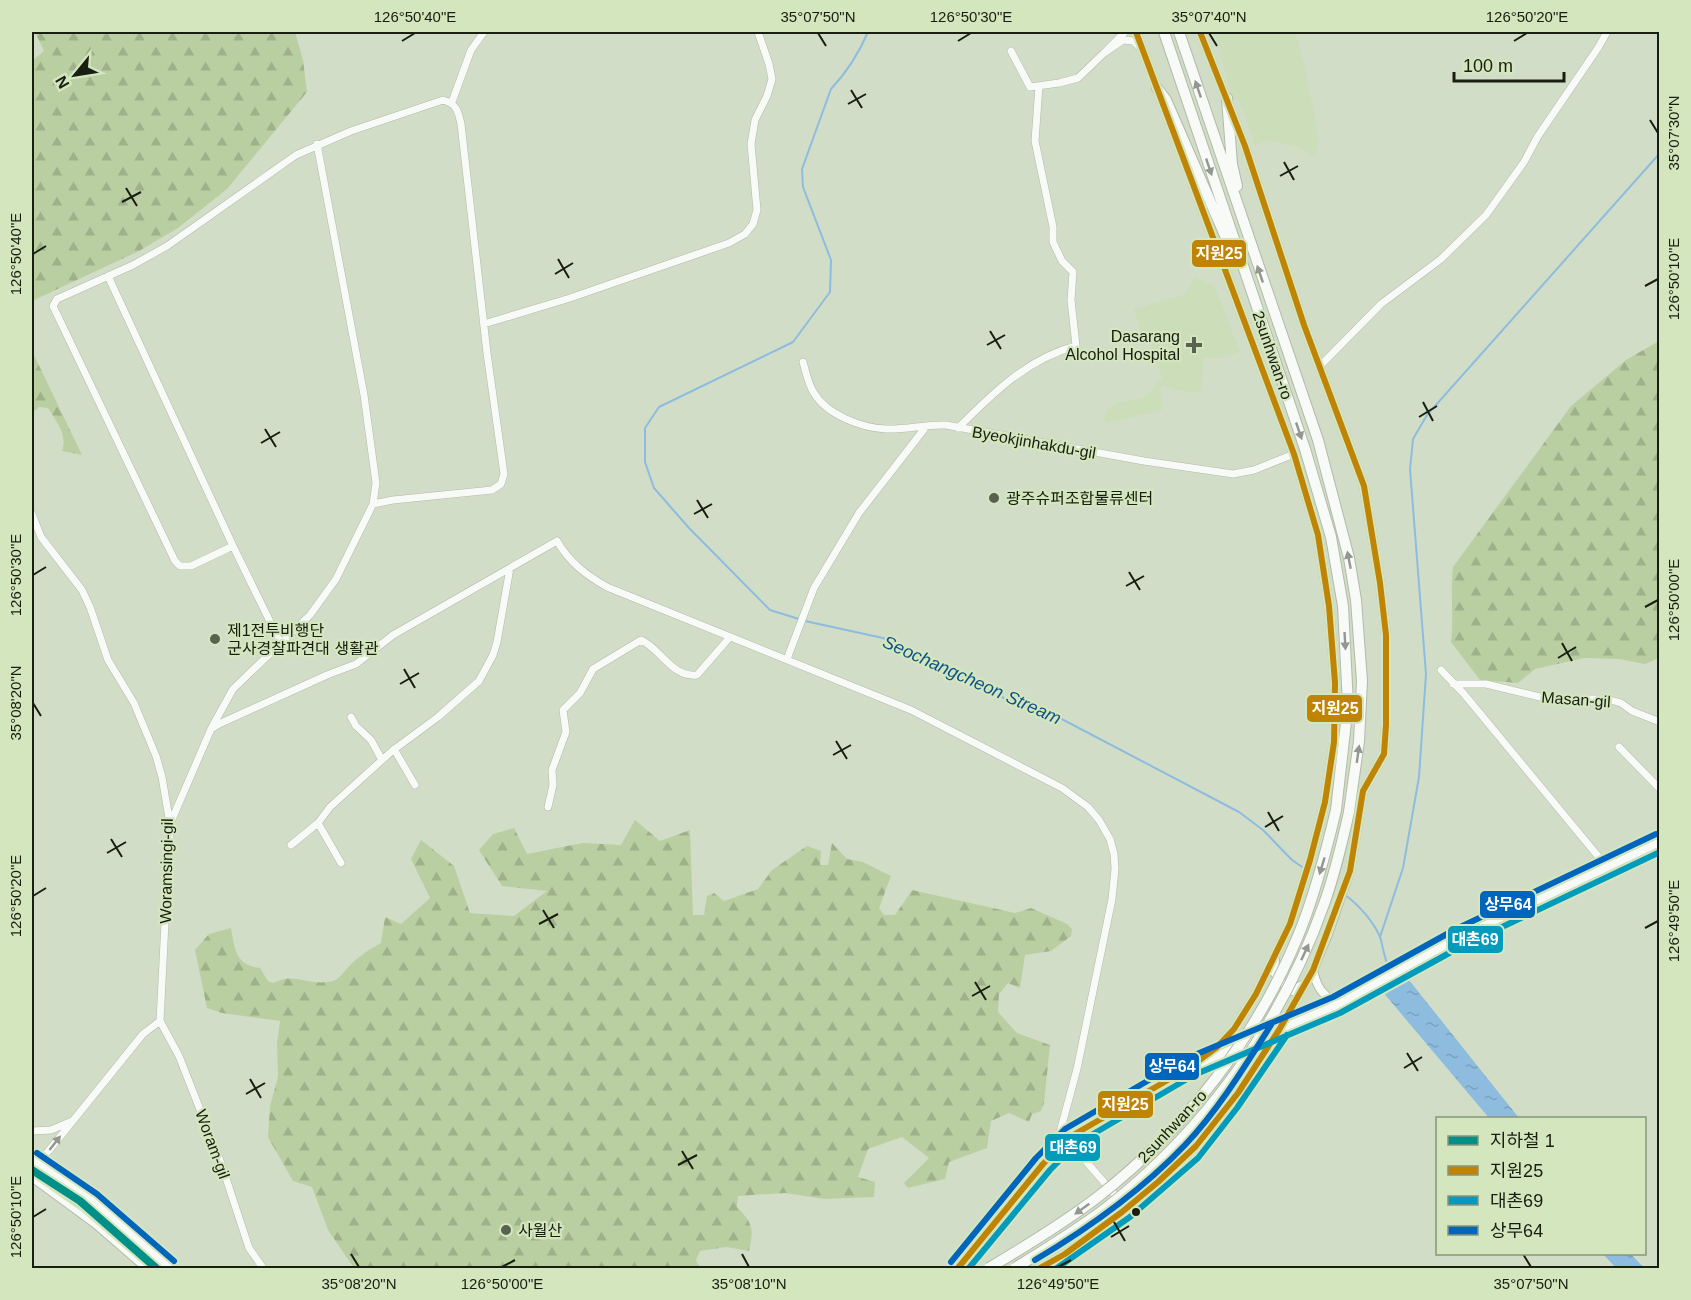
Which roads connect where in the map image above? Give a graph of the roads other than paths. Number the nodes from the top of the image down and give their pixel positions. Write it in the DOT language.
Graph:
graph roads {
  1 [pos="484,32"];
  2 [pos="758,32"];
  3 [pos="1125,32"];
  4 [pos="1137,32"];
  5 [pos="1164,32"];
  6 [pos="1179,32"];
  7 [pos="1200,32"];
  8 [pos="1607,32"];
  9 [pos="1011,51"];
  10 [pos="1143,52"];
  11 [pos="1104,53"];
  12 [pos="1039,87"];
  13 [pos="1156,88"];
  14 [pos="1227,98"];
  15 [pos="452,102"];
  16 [pos="317,144"];
  17 [pos="1245,231"];
  18 [pos="108,276"];
  19 [pos="1253,297"];
  20 [pos="484,324"];
  21 [pos="803,362"];
  22 [pos="1320,365"];
  23 [pos="925,428"];
  24 [pos="958,428"];
  25 [pos="1294,454"];
  26 [pos="373,504"];
  27 [pos="32,514"];
  28 [pos="233,546"];
  29 [pos="510,568"];
  30 [pos="730,637"];
  31 [pos="280,642"];
  32 [pos="788,659"];
  33 [pos="1441,670"];
  34 [pos="1453,684"];
  35 [pos="1659,711"];
  36 [pos="351,717"];
  37 [pos="1651,719"];
  38 [pos="1659,722"];
  39 [pos="211,729"];
  40 [pos="1619,747"];
  41 [pos="394,749"];
  42 [pos="382,760"];
  43 [pos="416,785"];
  44 [pos="1659,789"];
  45 [pos="548,807"];
  46 [pos="318,823"];
  47 [pos="170,824"];
  48 [pos="1659,843"];
  49 [pos="291,845"];
  50 [pos="341,863"];
  51 [pos="1606,867"];
  52 [pos="1276,950"];
  53 [pos="1313,970"];
  54 [pos="1305,984"];
  55 [pos="1337,1005"];
  56 [pos="1246,1010"];
  57 [pos="160,1021"];
  58 [pos="1279,1030"];
  59 [pos="1253,1041"];
  60 [pos="1190,1067"];
  61 [pos="72,1121"];
  62 [pos="1096,1121"];
  63 [pos="32,1131"];
  64 [pos="1062,1143"];
  65 [pos="32,1152"];
  66 [pos="35,1162"];
  67 [pos="33,1177"];
  68 [pos="1126,1209"];
  69 [pos="148,1269"];
  70 [pos="168,1269"];
  71 [pos="263,1269"];
  72 [pos="958,1269"];
  73 [pos="989,1269"];
  74 [pos="1015,1269"];
  75 [pos="1040,1269"];
  1 -- 15 [label="street"];
  2 -- 20 [label="street"];
  3 -- 11 [label="street"];
  4 -- 10 [label="street"];
  5 -- 19 [label="main road, 2sunhwan-ro, one-way"];
  17 -- 6 [label="main road, 2sunhwan-ro, one-way"];
  7 -- 14 [label="street"];
  8 -- 22 [label="street"];
  9 -- 12 [label="street"];
  10 -- 11 [label="street"];
  10 -- 13 [label="street"];
  11 -- 12 [label="street"];
  12 -- 24 [label="street"];
  13 -- 19 [label="main road"];
  13 -- 25 [label="street"];
  14 -- 17 [label="main road"];
  14 -- 22 [label="street"];
  15 -- 16 [label="street"];
  15 -- 20 [label="street"];
  16 -- 18 [label="street"];
  16 -- 26 [label="street"];
  74 -- 17 [label="main road, 2sunhwan-ro, one-way, bridge"];
  18 -- 28 [label="street"];
  18 -- 28 [label="street"];
  19 -- 73 [label="main road, 2sunhwan-ro, one-way, bridge"];
  20 -- 26 [label="street"];
  21 -- 23 [label="street, Byeokjinhakdu-gil"];
  22 -- 53 [label="street"];
  23 -- 24 [label="street, Byeokjinhakdu-gil"];
  23 -- 32 [label="street"];
  24 -- 25 [label="street, Byeokjinhakdu-gil"];
  25 -- 52 [label="street"];
  26 -- 31 [label="street"];
  27 -- 47 [label="street, Woramsingi-gil"];
  28 -- 31 [label="street"];
  29 -- 30 [label="street"];
  29 -- 39 [label="street"];
  29 -- 41 [label="street"];
  30 -- 32 [label="street"];
  30 -- 45 [label="street"];
  31 -- 39 [label="street"];
  32 -- 64 [label="street"];
  33 -- 34 [label="street"];
  34 -- 37 [label="street, Masan-gil"];
  34 -- 51 [label="street"];
  35 -- 37 [label="street"];
  36 -- 42 [label="street"];
  37 -- 38 [label="street, Masan-gil"];
  39 -- 47 [label="street"];
  40 -- 44 [label="street"];
  41 -- 42 [label="street"];
  41 -- 43 [label="street"];
  42 -- 46 [label="street"];
  46 -- 49 [label="street"];
  46 -- 50 [label="street"];
  47 -- 57 [label="street, Woramsingi-gil"];
  48 -- 51 [label="street"];
  51 -- 55 [label="street"];
  52 -- 54 [label="street"];
  52 -- 56 [label="street"];
  53 -- 54 [label="street"];
  53 -- 55 [label="street"];
  54 -- 58 [label="street"];
  55 -- 58 [label="street"];
  56 -- 59 [label="street"];
  56 -- 60 [label="street"];
  57 -- 61 [label="street"];
  57 -- 71 [label="street, Woram-gil"];
  58 -- 59 [label="street"];
  58 -- 68 [label="street"];
  59 -- 60 [label="street"];
  60 -- 62 [label="street"];
  61 -- 63 [label="street"];
  66 -- 61 [label="street, one-way"];
  62 -- 64 [label="street"];
  62 -- 68 [label="street"];
  64 -- 72 [label="street"];
  65 -- 66 [label="street"];
  66 -- 67 [label="street"];
  66 -- 70 [label="main road"];
  67 -- 69 [label="main road"];
  68 -- 75 [label="street"];
}
